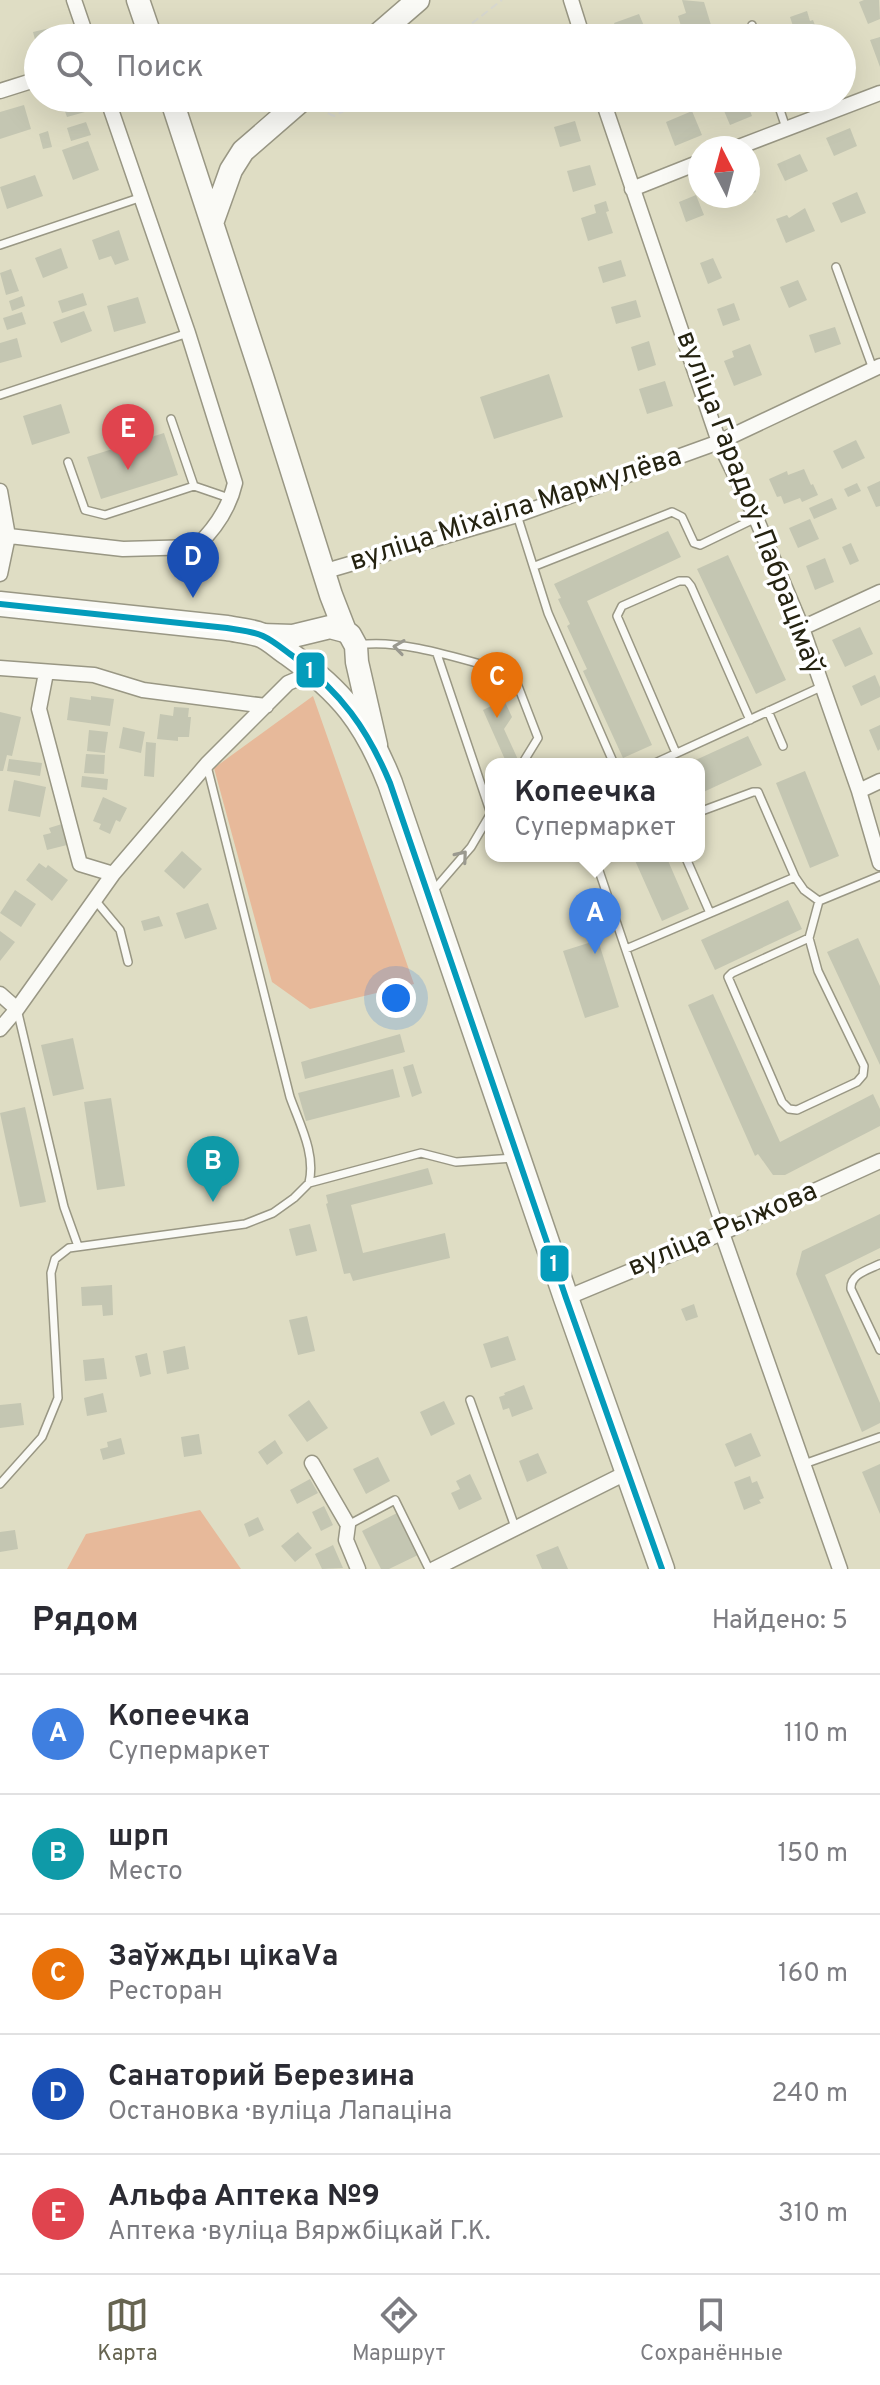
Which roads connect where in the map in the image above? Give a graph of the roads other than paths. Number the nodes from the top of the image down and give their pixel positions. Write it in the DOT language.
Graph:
graph roads {
  1 [pos="74,0"];
  2 [pos="138,0"];
  3 [pos="418,0"];
  4 [pos="571,0"];
  5 [pos="82,24"];
  6 [pos="146,24"];
  7 [pos="390,24"];
  8 [pos="579,24"];
  9 [pos="24,83"];
  10 [pos="0,91"];
  11 [pos="880,93"];
  12 [pos="856,102"];
  13 [pos="112,112"];
  14 [pos="176,112"];
  15 [pos="289,112"];
  16 [pos="607,112"];
  17 [pos="781,112"];
  18 [pos="829,112"];
  19 [pos="786,128"];
  20 [pos="760,138"];
  21 [pos="688,167"];
  22 [pos="632,189"];
  23 [pos="142,197"];
  24 [pos="212,223"];
  25 [pos="0,245"];
  26 [pos="836,267"];
  27 [pos="188,333"];
  28 [pos="876,368"];
  29 [pos="0,395"];
  30 [pos="171,419"];
  31 [pos="719,442"];
  32 [pos="68,462"];
  33 [pos="194,486"];
  34 [pos="0,491"];
  35 [pos="231,499"];
  36 [pos="517,515"];
  37 [pos="756,518"];
  38 [pos="4,536"];
  39 [pos="535,566"];
  40 [pos="326,571"];
  41 [pos="0,574"];
  42 [pos="880,592"];
  43 [pos="331,595"];
  44 [pos="0,604"];
  45 [pos="802,628"];
  46 [pos="316,631"];
  47 [pos="261,635"];
  48 [pos="353,646"];
  49 [pos="437,654"];
  50 [pos="0,668"];
  51 [pos="314,672"];
  52 [pos="46,673"];
  53 [pos="821,687"];
  54 [pos="266,706"];
  55 [pos="768,711"];
  56 [pos="750,720"];
  57 [pos="783,746"];
  58 [pos="377,750"];
  59 [pos="676,753"];
  60 [pos="526,758"];
  61 [pos="611,758"];
  62 [pos="666,758"];
  63 [pos="207,764"];
  64 [pos="880,781"];
  65 [pos="859,791"];
  66 [pos="485,796"];
  67 [pos="705,810"];
  68 [pos="485,824"];
  69 [pos="596,862"];
  70 [pos="688,862"];
  71 [pos="880,863"];
  72 [pos="113,874"];
  73 [pos="880,876"];
  74 [pos="795,877"];
  75 [pos="429,896"];
  76 [pos="95,900"];
  77 [pos="819,901"];
  78 [pos="710,913"];
  79 [pos="809,938"];
  80 [pos="626,949"];
  81 [pos="128,962"];
  82 [pos="0,994"];
  83 [pos="17,1009"];
  84 [pos="0,1029"];
  85 [pos="519,1158"];
  86 [pos="880,1161"];
  87 [pos="309,1183"];
  88 [pos="722,1233"];
  89 [pos="78,1246"];
  90 [pos="880,1264"];
  91 [pos="566,1298"];
  92 [pos="880,1350"];
  93 [pos="470,1400"];
  94 [pos="880,1437"];
  95 [pos="312,1463"];
  96 [pos="804,1464"];
  97 [pos="628,1472"];
  98 [pos="0,1484"];
  99 [pos="348,1525"];
  100 [pos="515,1527"];
  101 [pos="358,1569"];
  102 [pos="432,1569"];
  103 [pos="662,1569"];
  104 [pos="840,1569"];
  1 -- 5 [label="street"];
  2 -- 6 [label="main road"];
  3 -- 7 [label="main road"];
  4 -- 8 [label="street"];
  9 -- 10 [label="street"];
  11 -- 12 [label="street"];
  13 -- 23 [label="street"];
  14 -- 24 [label="main road"];
  15 -- 24 [label="main road"];
  16 -- 22 [label="street, вуліца Гарадоў-Пабрацімаў"];
  17 -- 19 [label="lane"];
  18 -- 19 [label="street"];
  19 -- 20 [label="street"];
  21 -- 22 [label="street"];
  22 -- 31 [label="street, вуліца Гарадоў-Пабрацімаў"];
  23 -- 25 [label="lane"];
  23 -- 27 [label="street"];
  24 -- 40 [label="main road"];
  26 -- 28 [label="lane"];
  27 -- 29 [label="lane"];
  27 -- 35 [label="street"];
  28 -- 31 [label="street, вуліца Міхаіла Мармулёва"];
  30 -- 33 [label="lane"];
  31 -- 36 [label="street, вуліца Міхаіла Мармулёва"];
  31 -- 37 [label="street, вуліца Гарадоў-Пабрацімаў"];
  32 -- 33 [label="lane"];
  33 -- 35 [label="lane"];
  34 -- 38 [label="street"];
  35 -- 38 [label="street"];
  36 -- 39 [label="lane"];
  36 -- 40 [label="street, вуліца Міхаіла Мармулёва"];
  37 -- 39 [label="lane"];
  37 -- 45 [label="street, вуліца Гарадоў-Пабрацімаў"];
  38 -- 41 [label="street"];
  39 -- 61 [label="lane"];
  40 -- 43 [label="main road"];
  42 -- 45 [label="street"];
  43 -- 46 [label="main road"];
  43 -- 48 [label="main road"];
  44 -- 47 [label="main road"];
  45 -- 53 [label="street, вуліца Гарадоў-Пабрацімаў"];
  46 -- 47 [label="main road"];
  46 -- 48 [label="main road"];
  46 -- 51 [label="main road"];
  47 -- 51 [label="main road"];
  49 -- 48 [label="lane, one-way"];
  48 -- 51 [label="main road"];
  48 -- 58 [label="main road"];
  49 -- 60 [label="lane"];
  49 -- 66 [label="lane"];
  50 -- 52 [label="street"];
  51 -- 54 [label="street"];
  51 -- 58 [label="main road"];
  52 -- 54 [label="street"];
  52 -- 72 [label="street"];
  53 -- 55 [label="lane"];
  53 -- 65 [label="street, вуліца Гарадоў-Пабрацімаў"];
  54 -- 63 [label="street"];
  55 -- 56 [label="lane"];
  55 -- 57 [label="lane"];
  56 -- 59 [label="lane"];
  56 -- 59 [label="lane"];
  58 -- 75 [label="main road"];
  59 -- 62 [label="lane"];
  63 -- 72 [label="street"];
  63 -- 87 [label="lane"];
  64 -- 65 [label="street"];
  65 -- 71 [label="street, вуліца Гарадоў-Пабрацімаў"];
  67 -- 74 [label="lane"];
  75 -- 68 [label="lane, one-way"];
  69 -- 80 [label="lane"];
  70 -- 78 [label="lane"];
  72 -- 76 [label="street"];
  73 -- 77 [label="lane"];
  74 -- 77 [label="lane"];
  74 -- 78 [label="lane"];
  75 -- 85 [label="main road"];
  76 -- 81 [label="lane"];
  76 -- 83 [label="street"];
  77 -- 79 [label="lane"];
  78 -- 80 [label="lane"];
  79 -- 79 [label="lane"];
  80 -- 88 [label="lane"];
  82 -- 83 [label="street"];
  83 -- 84 [label="street"];
  83 -- 89 [label="lane"];
  85 -- 87 [label="lane"];
  85 -- 91 [label="main road"];
  86 -- 88 [label="street, вуліца Рыжова"];
  87 -- 89 [label="lane"];
  88 -- 91 [label="street, вуліца Рыжова"];
  88 -- 96 [label="street"];
  89 -- 98 [label="lane"];
  90 -- 92 [label="lane"];
  91 -- 97 [label="main road"];
  93 -- 100 [label="lane"];
  94 -- 96 [label="lane"];
  95 -- 99 [label="street"];
  96 -- 104 [label="street"];
  97 -- 100 [label="street"];
  97 -- 103 [label="main road"];
  99 -- 101 [label="street"];
  99 -- 102 [label="lane"];
  100 -- 102 [label="street"];
}
